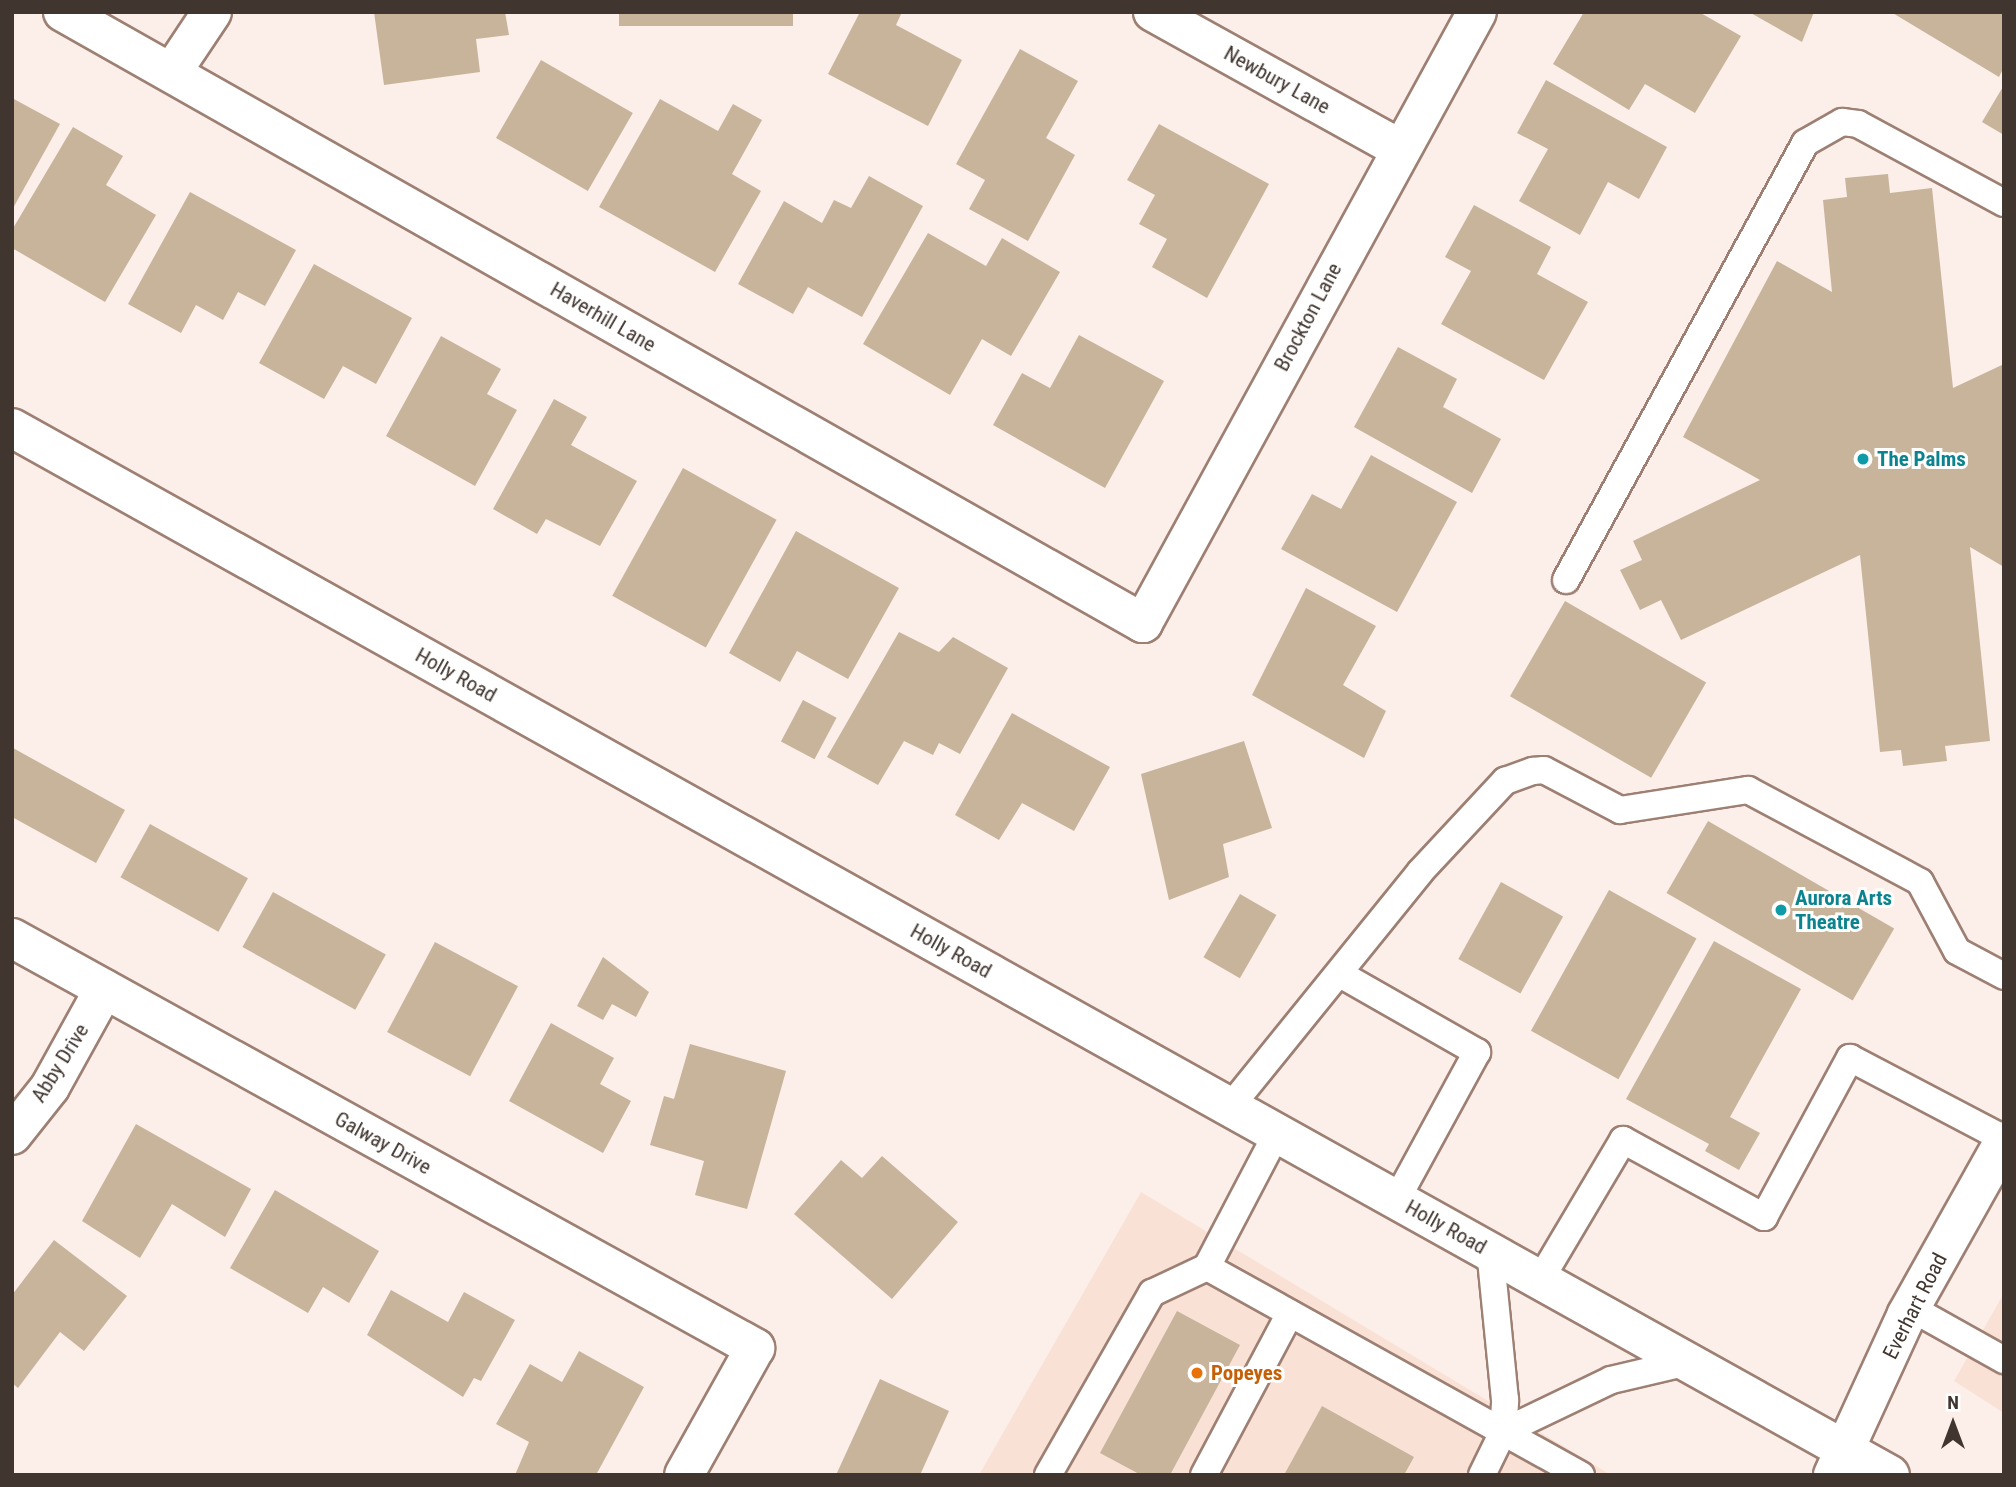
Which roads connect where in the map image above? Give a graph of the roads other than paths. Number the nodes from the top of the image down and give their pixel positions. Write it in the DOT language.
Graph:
graph roads {
  1 [pos="63,12"];
  2 [pos="212,12"];
  3 [pos="1153,12"];
  4 [pos="1477,12"];
  5 [pos="172,72"];
  6 [pos="1400,149"];
  7 [pos="2004,203"];
  8 [pos="12,428"];
  9 [pos="1566,580"];
  10 [pos="1143,623"];
  11 [pos="12,938"];
  12 [pos="1340,974"];
  13 [pos="2004,976"];
  14 [pos="104,989"];
  15 [pos="1230,1107"];
  16 [pos="1277,1133"];
  17 [pos="12,1135"];
  18 [pos="2004,1140"];
  19 [pos="1396,1199"];
  20 [pos="1490,1251"];
  21 [pos="1207,1267"];
  22 [pos="1540,1280"];
  23 [pos="1911,1308"];
  24 [pos="1290,1313"];
  25 [pos="2004,1360"];
  26 [pos="1688,1362"];
  27 [pos="1503,1432"];
  28 [pos="1840,1463"];
  29 [pos="684,1475"];
  30 [pos="1048,1475"];
  31 [pos="1204,1475"];
  32 [pos="1482,1475"];
  33 [pos="1581,1475"];
  34 [pos="1889,1475"];
  1 -- 5 [label="street, Haverhill Lane"];
  2 -- 5 [label="street"];
  3 -- 6 [label="street, Newbury Lane"];
  4 -- 6 [label="street, Brockton Lane"];
  5 -- 10 [label="street, Haverhill Lane"];
  6 -- 10 [label="street, Brockton Lane"];
  7 -- 9 [label="lane"];
  8 -- 15 [label="street, Holly Road"];
  11 -- 14 [label="street, Galway Drive"];
  12 -- 13 [label="lane"];
  12 -- 15 [label="lane"];
  12 -- 19 [label="lane"];
  14 -- 17 [label="street, Abby Drive"];
  14 -- 29 [label="street, Galway Drive"];
  15 -- 16 [label="street, Holly Road"];
  16 -- 19 [label="street, Holly Road"];
  16 -- 21 [label="lane"];
  18 -- 22 [label="lane"];
  18 -- 23 [label="street, Everhart Road"];
  19 -- 20 [label="street, Holly Road"];
  20 -- 22 [label="street, Holly Road"];
  20 -- 27 [label="lane"];
  21 -- 24 [label="lane"];
  21 -- 30 [label="lane"];
  22 -- 26 [label="street, Holly Road"];
  23 -- 25 [label="lane"];
  23 -- 28 [label="street, Everhart Road"];
  24 -- 27 [label="lane"];
  24 -- 31 [label="lane"];
  26 -- 27 [label="lane"];
  26 -- 28 [label="street, Holly Road"];
  27 -- 32 [label="lane"];
  27 -- 33 [label="lane"];
  28 -- 34 [label="street, Holly Road"];
}
